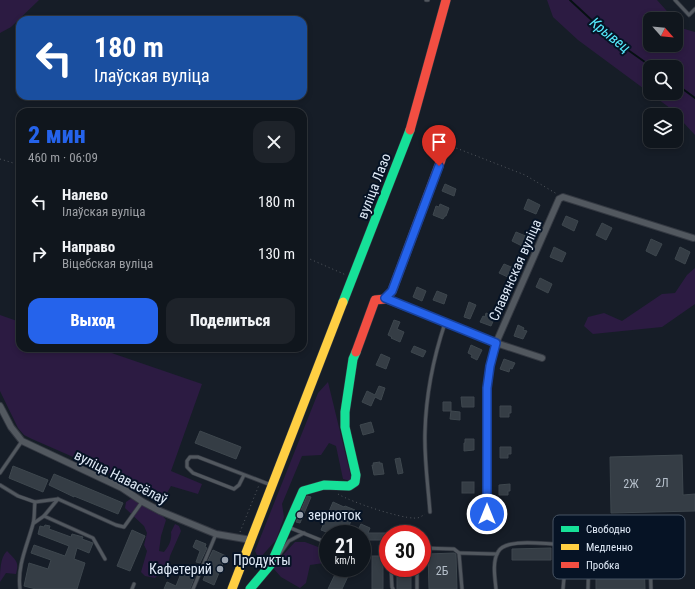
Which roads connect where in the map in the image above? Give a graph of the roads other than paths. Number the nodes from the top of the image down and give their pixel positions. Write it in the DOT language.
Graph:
graph roads {
  1 [pos="446,0"];
  2 [pos="675,0"];
  3 [pos="695,9"];
  4 [pos="444,152"];
  5 [pos="693,238"];
  6 [pos="385,298"];
  7 [pos="445,323"];
  8 [pos="496,343"];
  9 [pos="542,358"];
  10 [pos="0,406"];
  11 [pos="22,441"];
  12 [pos="1,471"];
  13 [pos="244,474"];
  14 [pos="0,485"];
  15 [pos="273,485"];
  16 [pos="58,499"];
  17 [pos="35,502"];
  18 [pos="143,502"];
  19 [pos="430,512"];
  20 [pos="487,514"];
  21 [pos="44,516"];
  22 [pos="33,523"];
  23 [pos="288,527"];
  24 [pos="304,533"];
  25 [pos="216,534"];
  26 [pos="319,539"];
  27 [pos="251,540"];
  28 [pos="553,544"];
  29 [pos="431,548"];
  30 [pos="459,553"];
  31 [pos="497,554"];
  32 [pos="105,560"];
  33 [pos="271,564"];
  34 [pos="391,577"];
  35 [pos="417,577"];
  36 [pos="564,579"];
  37 [pos="588,579"];
  38 [pos="651,579"];
  39 [pos="134,584"];
  40 [pos="20,589"];
  41 [pos="132,589"];
  42 [pos="193,589"];
  43 [pos="232,589"];
  44 [pos="250,589"];
  45 [pos="393,589"];
  46 [pos="417,589"];
  47 [pos="462,589"];
  48 [pos="496,589"];
  49 [pos="563,589"];
  50 [pos="588,589"];
  51 [pos="651,589"];
  1 -- 15 [label="main road, вуліца Лазо"];
  2 -- 3 [label="lane"];
  4 -- 6 [label="main road"];
  5 -- 8 [label="street, Славянская вуліца"];
  6 -- 7 [label="street"];
  6 -- 23 [label="main road"];
  7 -- 8 [label="street"];
  7 -- 19 [label="lane"];
  8 -- 9 [label="street"];
  8 -- 20 [label="street, Славянская вуліца"];
  10 -- 11 [label="street, вуліца Навасёлаў"];
  11 -- 12 [label="lane"];
  11 -- 18 [label="street, вуліца Навасёлаў"];
  13 -- 13 [label="lane"];
  13 -- 15 [label="lane"];
  14 -- 17 [label="lane"];
  15 -- 27 [label="main road, вуліца Лазо"];
  16 -- 17 [label="lane"];
  16 -- 18 [label="lane"];
  16 -- 21 [label="lane"];
  17 -- 22 [label="lane"];
  18 -- 25 [label="street, вуліца Навасёлаў"];
  21 -- 22 [label="lane"];
  21 -- 32 [label="lane"];
  22 -- 40 [label="lane"];
  23 -- 24 [label="lane"];
  23 -- 33 [label="main road"];
  24 -- 26 [label="lane"];
  24 -- 33 [label="lane"];
  25 -- 27 [label="street, вуліца Навасёлаў"];
  25 -- 42 [label="lane"];
  27 -- 43 [label="main road, вуліца Лазо"];
  28 -- 31 [label="lane"];
  29 -- 30 [label="lane"];
  30 -- 31 [label="lane"];
  30 -- 47 [label="lane"];
  31 -- 48 [label="lane"];
  33 -- 44 [label="main road"];
  34 -- 45 [label="lane"];
  35 -- 46 [label="lane"];
  36 -- 49 [label="lane"];
  37 -- 50 [label="lane"];
  38 -- 51 [label="lane"];
  39 -- 41 [label="lane"];
}
